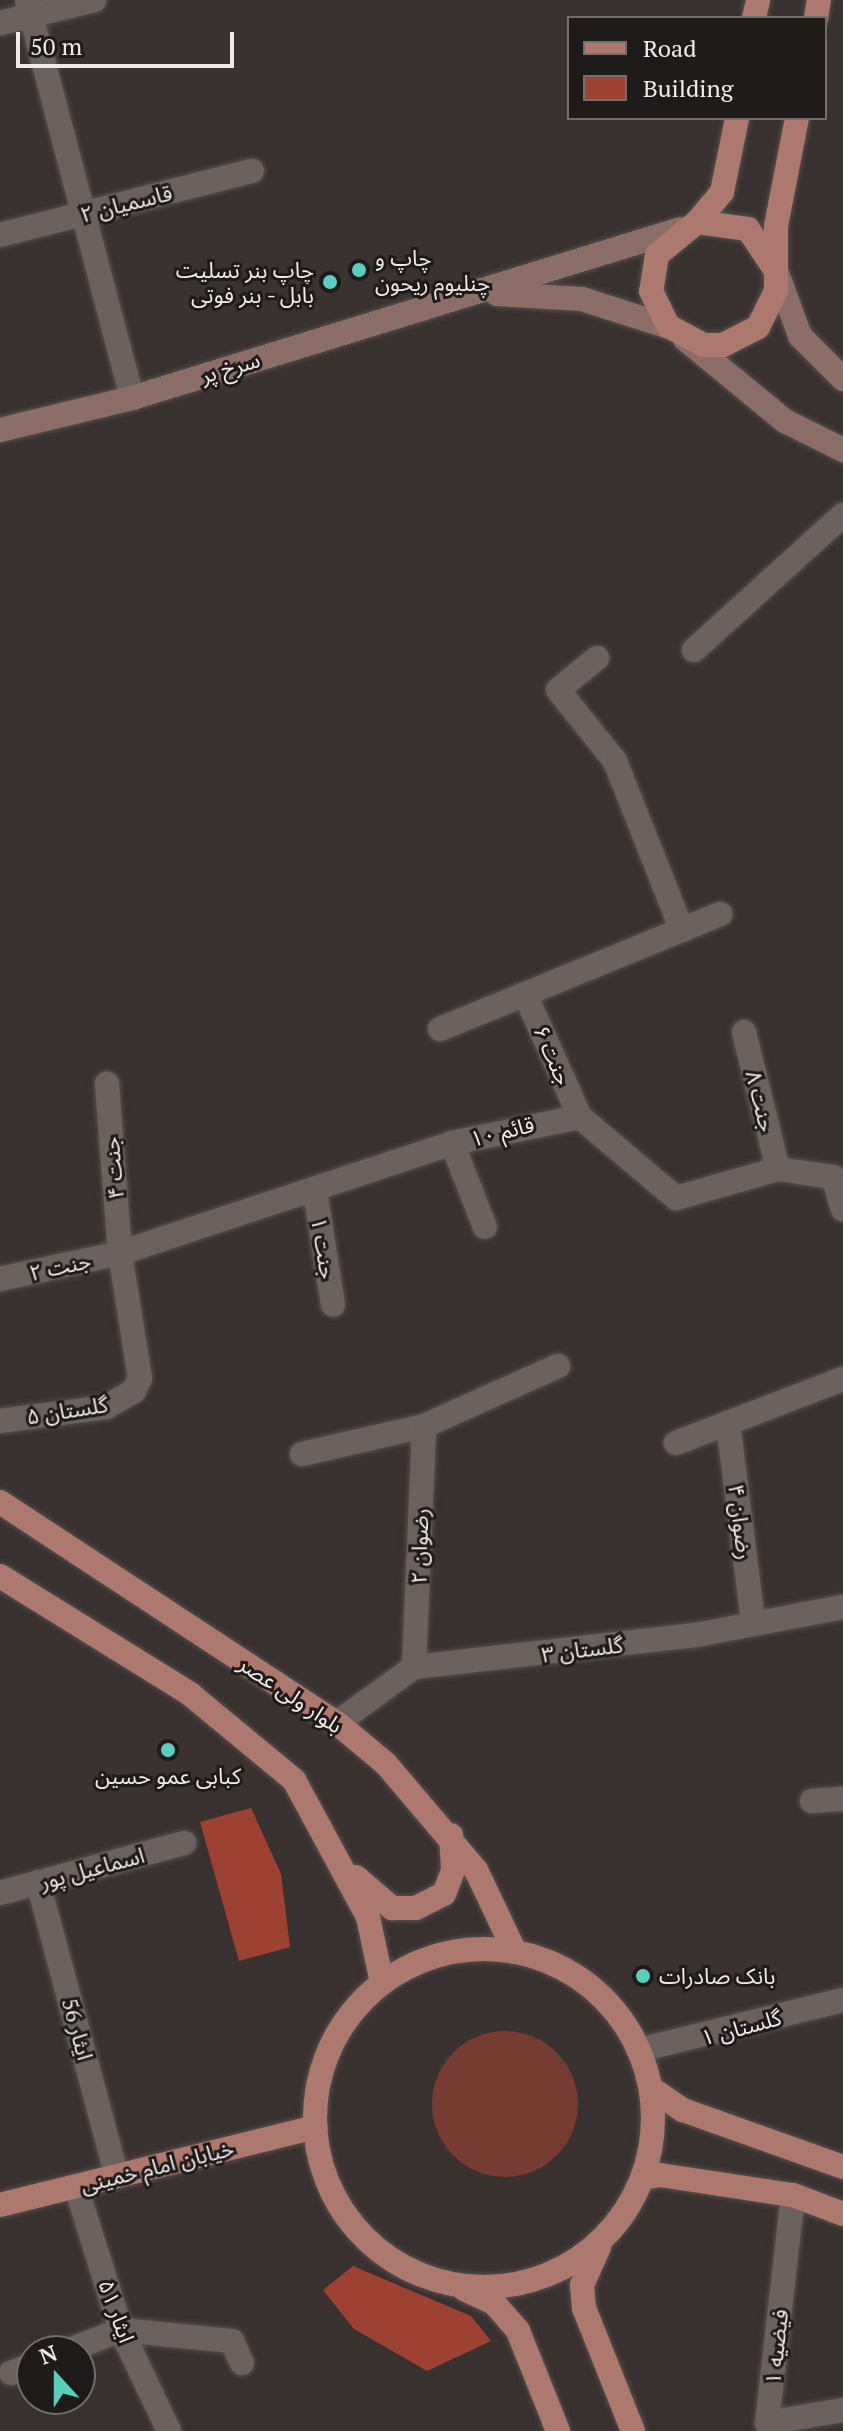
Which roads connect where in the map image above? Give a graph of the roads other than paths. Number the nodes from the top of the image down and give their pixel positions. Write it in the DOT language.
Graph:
graph roads {
  1 [pos="94,0"];
  2 [pos="29,8"];
  3 [pos="0,23"];
  4 [pos="737,120"];
  5 [pos="797,120"];
  6 [pos="252,171"];
  7 [pos="81,215"];
  8 [pos="689,225"];
  9 [pos="0,235"];
  10 [pos="776,271"];
  11 [pos="459,297"];
  12 [pos="677,333"];
  13 [pos="843,379"];
  14 [pos="132,398"];
  15 [pos="0,430"];
  16 [pos="843,450"];
  17 [pos="843,515"];
  18 [pos="694,650"];
  19 [pos="597,658"];
  20 [pos="720,914"];
  21 [pos="682,930"];
  22 [pos="525,994"];
  23 [pos="440,1029"];
  24 [pos="744,1032"];
  25 [pos="107,1083"];
  26 [pos="580,1117"];
  27 [pos="452,1143"];
  28 [pos="778,1169"];
  29 [pos="315,1191"];
  30 [pos="843,1210"];
  31 [pos="485,1227"];
  32 [pos="120,1253"];
  33 [pos="0,1279"];
  34 [pos="333,1305"];
  35 [pos="558,1366"];
  36 [pos="843,1379"];
  37 [pos="0,1421"];
  38 [pos="728,1423"];
  39 [pos="424,1426"];
  40 [pos="676,1443"];
  41 [pos="302,1454"];
  42 [pos="0,1502"];
  43 [pos="0,1576"];
  44 [pos="843,1607"];
  45 [pos="753,1621"];
  46 [pos="414,1667"];
  47 [pos="337,1723"];
  48 [pos="843,1799"];
  49 [pos="812,1801"];
  50 [pos="451,1835"];
  51 [pos="184,1843"];
  52 [pos="344,1863"];
  53 [pos="38,1882"];
  54 [pos="0,1893"];
  55 [pos="515,1952"];
  56 [pos="382,1983"];
  57 [pos="843,2000"];
  58 [pos="639,2050"];
  59 [pos="651,2088"];
  60 [pos="315,2127"];
  61 [pos="843,2167"];
  62 [pos="117,2176"];
  63 [pos="642,2178"];
  64 [pos="76,2187"];
  65 [pos="793,2195"];
  66 [pos="0,2205"];
  67 [pos="843,2214"];
  68 [pos="606,2235"];
  69 [pos="451,2284"];
  70 [pos="121,2330"];
  71 [pos="96,2340"];
  72 [pos="242,2363"];
  73 [pos="843,2410"];
  74 [pos="169,2431"];
  75 [pos="558,2431"];
  76 [pos="633,2431"];
  1 -- 2 [label="street"];
  2 -- 3 [label="street"];
  2 -- 7 [label="street"];
  4 -- 8 [label="main road"];
  5 -- 10 [label="main road"];
  6 -- 7 [label="street, قاسمیان ۲"];
  7 -- 9 [label="street, قاسمیان ۲"];
  7 -- 14 [label="street"];
  8 -- 10 [label="main road"];
  8 -- 11 [label="main road, سرخ پر"];
  8 -- 12 [label="main road"];
  10 -- 12 [label="main road"];
  10 -- 13 [label="main road"];
  11 -- 12 [label="main road, سرخ پر"];
  11 -- 14 [label="main road, سرخ پر"];
  12 -- 16 [label="main road, سرخ پر"];
  14 -- 15 [label="main road, سرخ پر"];
  17 -- 18 [label="street"];
  19 -- 21 [label="street"];
  20 -- 21 [label="street"];
  21 -- 22 [label="street"];
  22 -- 23 [label="street"];
  22 -- 26 [label="street, جنت ۶"];
  24 -- 28 [label="street, جنت ۸"];
  25 -- 32 [label="street, جنت ۴"];
  26 -- 27 [label="street, قائم ۱۰"];
  26 -- 28 [label="street"];
  27 -- 29 [label="street, قائم ۱۰"];
  27 -- 31 [label="street"];
  28 -- 30 [label="street"];
  29 -- 32 [label="street, قائم ۱۰"];
  29 -- 34 [label="street, جنت ۱"];
  32 -- 33 [label="street, جنت ۲"];
  32 -- 37 [label="street, گلستان ۵"];
  35 -- 39 [label="street"];
  36 -- 38 [label="street"];
  38 -- 40 [label="street"];
  38 -- 45 [label="street, رضوان ۴"];
  39 -- 41 [label="street"];
  39 -- 46 [label="street, رضوان ۲"];
  42 -- 47 [label="main road, بلوار ولی عصر"];
  43 -- 52 [label="main road"];
  44 -- 45 [label="street, گلستان ۳"];
  45 -- 46 [label="street, گلستان ۳"];
  46 -- 47 [label="street, گلستان ۳"];
  47 -- 50 [label="main road, بلوار ولی عصر"];
  48 -- 49 [label="street"];
  50 -- 52 [label="main road"];
  50 -- 55 [label="main road, بلوار ولی عصر"];
  51 -- 53 [label="street, اسماعیل پور"];
  52 -- 56 [label="main road"];
  53 -- 54 [label="street, اسماعیل پور"];
  53 -- 62 [label="street, ایثار 56"];
  55 -- 56 [label="main road"];
  55 -- 58 [label="main road"];
  56 -- 60 [label="main road"];
  57 -- 58 [label="street, گلستان ۱"];
  58 -- 59 [label="main road"];
  59 -- 61 [label="main road"];
  59 -- 63 [label="main road"];
  60 -- 62 [label="main road, خیابان امام خمینی"];
  60 -- 69 [label="main road"];
  62 -- 64 [label="main road, خیابان امام خمینی"];
  63 -- 65 [label="main road"];
  63 -- 68 [label="main road"];
  64 -- 66 [label="main road, خیابان امام خمینی"];
  64 -- 70 [label="street, ایثار ۵۱"];
  65 -- 67 [label="main road"];
  65 -- 73 [label="street, فیضیه ۱"];
  68 -- 69 [label="main road"];
  68 -- 76 [label="main road"];
  69 -- 75 [label="main road"];
  70 -- 71 [label="street"];
  70 -- 72 [label="street"];
  70 -- 74 [label="street, ایثار ۵۱"];
}
